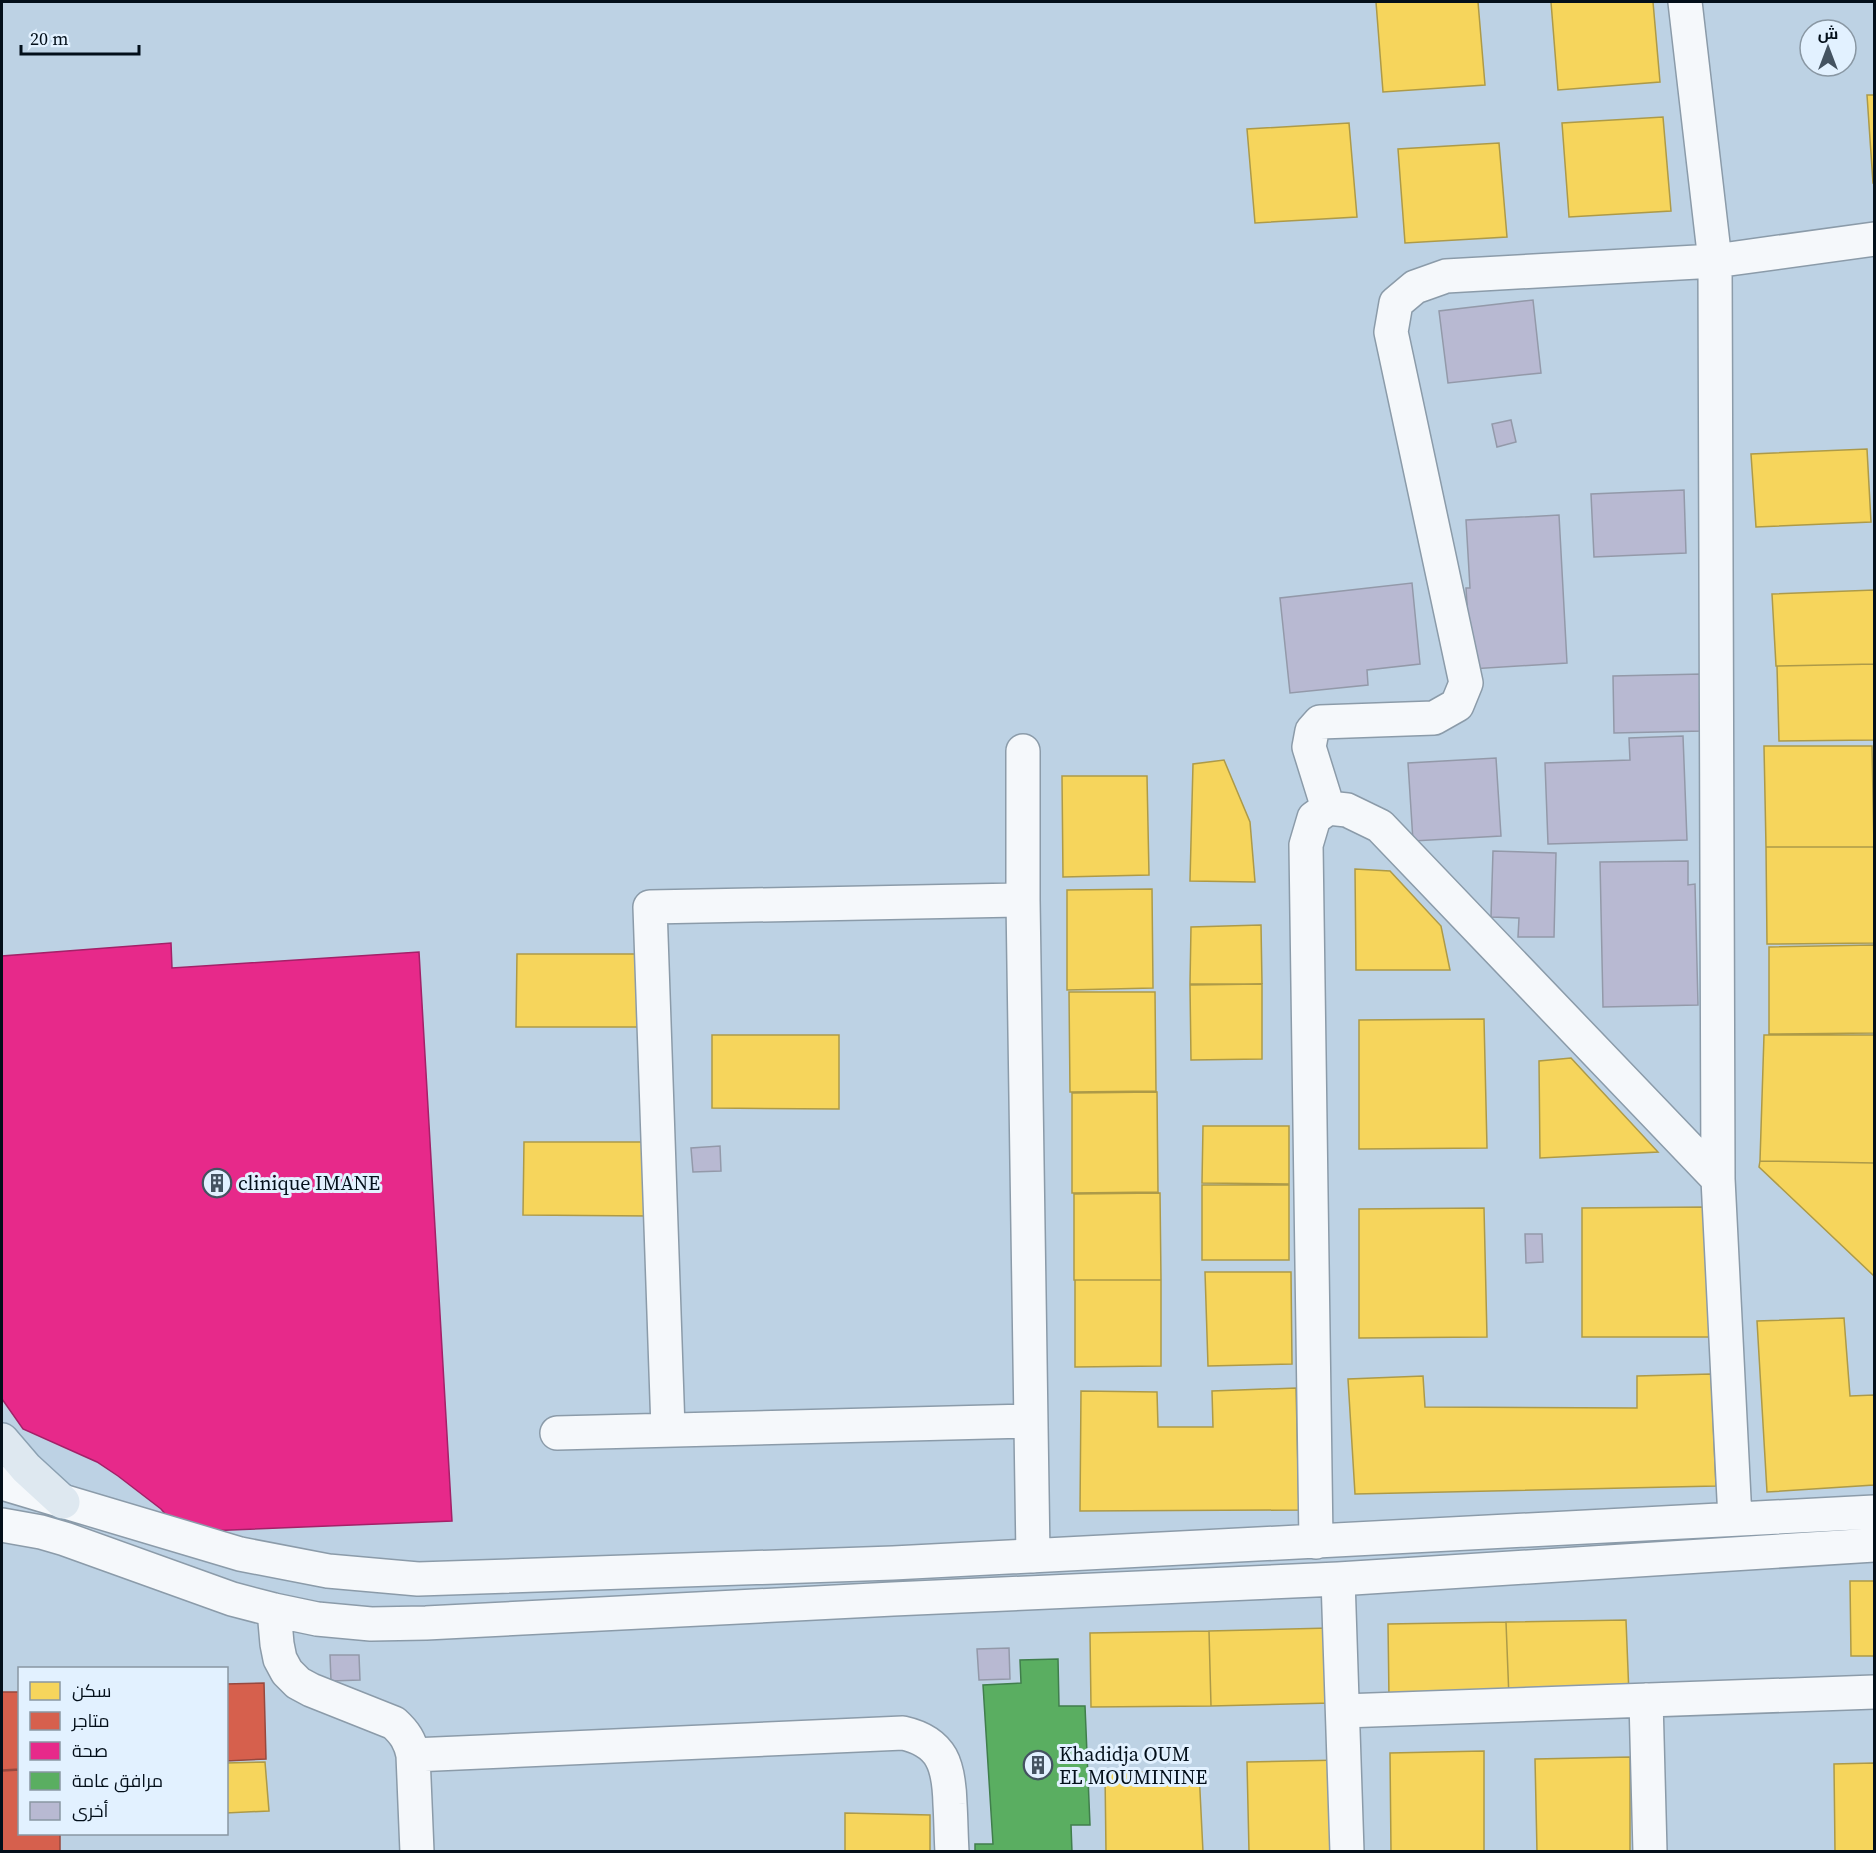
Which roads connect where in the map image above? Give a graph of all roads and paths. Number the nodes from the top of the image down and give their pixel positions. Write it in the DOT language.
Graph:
graph roads {
  1 [pos="1685,2"];
  2 [pos="1875,239"];
  3 [pos="1715,261"];
  4 [pos="1023,751"];
  5 [pos="1328,808"];
  6 [pos="1023,900"];
  7 [pos="1718,1179"];
  8 [pos="1030,1421"];
  9 [pos="668,1429"];
  10 [pos="557,1432"];
  11 [pos="2,1440"];
  12 [pos="2,1483"];
  13 [pos="63,1502"];
  14 [pos="1875,1512"];
  15 [pos="1735,1519"];
  16 [pos="2,1525"];
  17 [pos="1316,1542"];
  18 [pos="1875,1545"];
  19 [pos="1033,1556"];
  20 [pos="1338,1579"];
  21 [pos="274,1610"];
  22 [pos="1875,1692"];
  23 [pos="1646,1700"];
  24 [pos="1343,1711"];
  25 [pos="413,1755"];
  26 [pos="417,1851"];
  27 [pos="952,1851"];
  28 [pos="1347,1851"];
  29 [pos="1650,1851"];
  1 -- 3 [label="street"];
  2 -- 3 [label="street"];
  3 -- 5 [label="street"];
  3 -- 7 [label="street"];
  4 -- 6 [label="street"];
  5 -- 7 [label="street"];
  5 -- 17 [label="street"];
  6 -- 8 [label="street"];
  6 -- 9 [label="street"];
  7 -- 15 [label="street"];
  8 -- 9 [label="street"];
  8 -- 19 [label="street"];
  9 -- 10 [label="street"];
  11 -- 13 [label="main road"];
  12 -- 13 [label="street"];
  13 -- 19 [label="street"];
  14 -- 15 [label="street"];
  15 -- 17 [label="street"];
  16 -- 21 [label="street"];
  17 -- 19 [label="street"];
  18 -- 20 [label="street"];
  20 -- 21 [label="street"];
  20 -- 24 [label="street"];
  21 -- 25 [label="street"];
  22 -- 23 [label="street"];
  23 -- 24 [label="street"];
  23 -- 29 [label="street"];
  24 -- 28 [label="street"];
  25 -- 26 [label="street"];
  25 -- 27 [label="street"];
}
